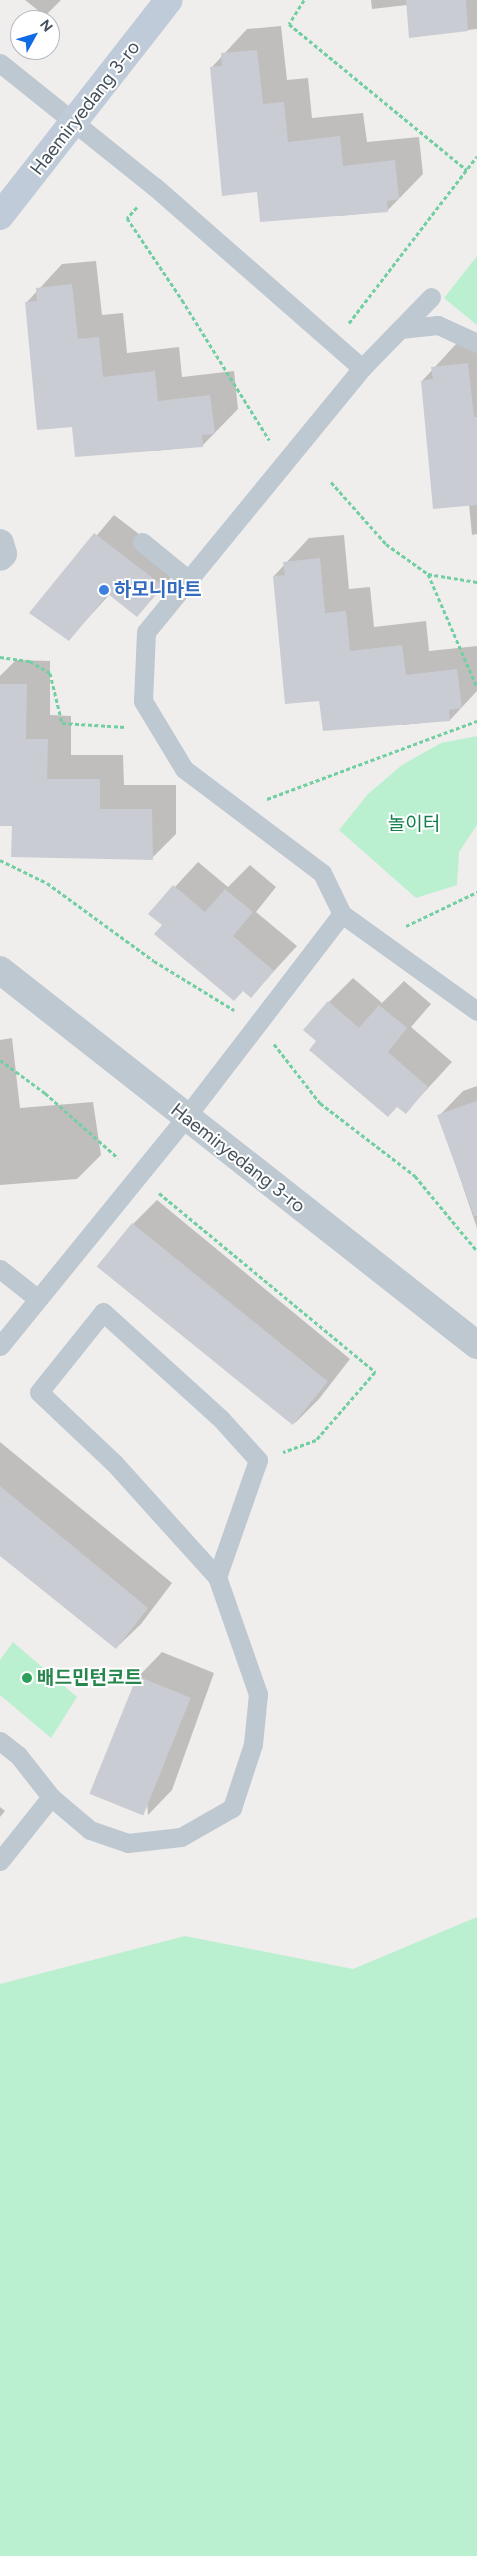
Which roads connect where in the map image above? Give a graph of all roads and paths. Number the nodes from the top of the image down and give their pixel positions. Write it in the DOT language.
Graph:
graph roads {
  1 [pos="169,0"];
  2 [pos="304,0"];
  3 [pos="0,63"];
  4 [pos="74,122"];
  5 [pos="477,156"];
  6 [pos="467,170"];
  7 [pos="155,187"];
  8 [pos="0,216"];
  9 [pos="431,296"];
  10 [pos="400,329"];
  11 [pos="334,343"];
  12 [pos="477,343"];
  13 [pos="362,368"];
  14 [pos="283,464"];
  15 [pos="332,482"];
  16 [pos="142,542"];
  17 [pos="0,543"];
  18 [pos="0,557"];
  19 [pos="428,574"];
  20 [pos="189,580"];
  21 [pos="477,582"];
  22 [pos="0,657"];
  23 [pos="477,687"];
  24 [pos="477,721"];
  25 [pos="160,729"];
  26 [pos="238,810"];
  27 [pos="0,860"];
  28 [pos="477,892"];
  29 [pos="342,914"];
  30 [pos="388,947"];
  31 [pos="0,970"];
  32 [pos="477,1011"];
  33 [pos="257,1024"];
  34 [pos="0,1060"];
  35 [pos="186,1117"];
  36 [pos="138,1176"];
  37 [pos="477,1251"];
  38 [pos="0,1269"];
  39 [pos="38,1299"];
  40 [pos="477,1345"];
  41 [pos="0,1346"];
  42 [pos="258,1460"];
  43 [pos="217,1577"];
  44 [pos="0,1741"];
  45 [pos="51,1797"];
  46 [pos="0,1861"];
  1 -- 4 [label="street, Haemiryedang 3-ro"];
  2 -- 6 [label="path"];
  3 -- 4 [label="lane"];
  4 -- 7 [label="lane"];
  4 -- 8 [label="street, Haemiryedang 3-ro"];
  5 -- 6 [label="path"];
  6 -- 11 [label="path"];
  7 -- 11 [label="lane"];
  7 -- 14 [label="path"];
  9 -- 10 [label="lane"];
  10 -- 12 [label="lane"];
  10 -- 13 [label="lane"];
  11 -- 13 [label="lane"];
  13 -- 14 [label="lane"];
  14 -- 20 [label="lane"];
  15 -- 19 [label="path"];
  16 -- 20 [label="lane"];
  17 -- 18 [label="street"];
  19 -- 21 [label="path"];
  19 -- 23 [label="path"];
  20 -- 25 [label="lane"];
  22 -- 25 [label="path"];
  24 -- 26 [label="path"];
  25 -- 26 [label="lane"];
  26 -- 29 [label="lane"];
  27 -- 33 [label="path"];
  28 -- 30 [label="path"];
  29 -- 30 [label="lane"];
  29 -- 33 [label="lane"];
  30 -- 32 [label="lane"];
  31 -- 35 [label="street, Haemiryedang 3-ro"];
  33 -- 35 [label="lane"];
  33 -- 37 [label="path"];
  34 -- 36 [label="path"];
  35 -- 36 [label="lane"];
  35 -- 40 [label="street, Haemiryedang 3-ro"];
  36 -- 39 [label="lane"];
  36 -- 42 [label="path"];
  38 -- 39 [label="lane"];
  39 -- 41 [label="lane"];
  42 -- 43 [label="lane"];
  42 -- 43 [label="lane"];
  43 -- 45 [label="lane"];
  44 -- 45 [label="lane"];
  45 -- 46 [label="lane"];
}
